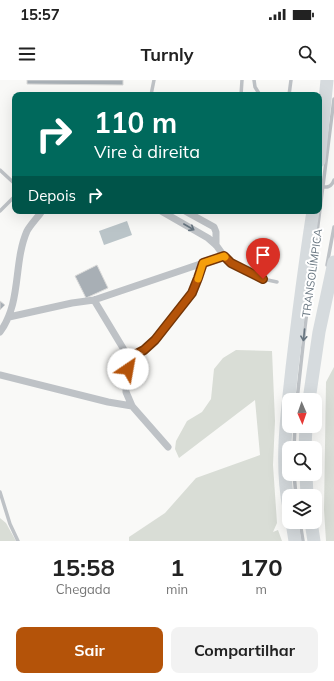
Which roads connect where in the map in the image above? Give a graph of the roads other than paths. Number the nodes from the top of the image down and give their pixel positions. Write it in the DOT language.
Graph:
graph roads {
  1 [pos="154,80"];
  2 [pos="242,80"];
  3 [pos="254,80"];
  4 [pos="291,80"];
  5 [pos="322,80"];
  6 [pos="327,80"];
  7 [pos="152,92"];
  8 [pos="241,92"];
  9 [pos="258,92"];
  10 [pos="289,92"];
  11 [pos="334,99"];
  12 [pos="323,119"];
  13 [pos="322,160"];
  14 [pos="0,170"];
  15 [pos="334,180"];
  16 [pos="12,181"];
  17 [pos="322,187"];
  18 [pos="12,199"];
  19 [pos="322,199"];
  20 [pos="0,211"];
  21 [pos="40,214"];
  22 [pos="166,214"];
  23 [pos="190,214"];
  24 [pos="313,214"];
  25 [pos="320,214"];
  26 [pos="334,227"];
  27 [pos="216,244"];
  28 [pos="224,256"];
  29 [pos="334,262"];
  30 [pos="203,263"];
  31 [pos="326,273"];
  32 [pos="263,279"];
  33 [pos="277,282"];
  34 [pos="94,300"];
  35 [pos="9,317"];
  36 [pos="316,321"];
  37 [pos="0,332"];
  38 [pos="313,342"];
  39 [pos="129,358"];
  40 [pos="0,375"];
  41 [pos="298,393"];
  42 [pos="308,393"];
  43 [pos="132,406"];
  44 [pos="168,447"];
  45 [pos="287,489"];
  46 [pos="0,492"];
  47 [pos="293,529"];
  48 [pos="301,529"];
  49 [pos="308,529"];
  50 [pos="312,529"];
  51 [pos="18,541"];
  52 [pos="296,541"];
  53 [pos="303,541"];
  54 [pos="310,541"];
  55 [pos="314,541"];
  1 -- 7 [label="lane"];
  2 -- 8 [label="lane"];
  3 -- 9 [label="lane"];
  4 -- 10 [label="lane"];
  5 -- 12 [label="highway"];
  6 -- 12 [label="highway, TRANSOLÍMPICA"];
  11 -- 13 [label="lane, TRANSOLÍMPICA"];
  12 -- 13 [label="highway, TRANSOLÍMPICA"];
  13 -- 19 [label="lane, TRANSOLÍMPICA, one-way"];
  14 -- 16 [label="lane"];
  15 -- 17 [label="lane"];
  18 -- 20 [label="lane"];
  21 -- 35 [label="street"];
  22 -- 27 [label="street, one-way"];
  23 -- 27 [label="street"];
  24 -- 45 [label="highway, TRANSOLÍMPICA"];
  25 -- 41 [label="lane, TRANSOLÍMPICA, one-way"];
  26 -- 31 [label="lane, TRANSOLÍMPICA"];
  27 -- 28 [label="street"];
  28 -- 30 [label="street"];
  28 -- 32 [label="street"];
  29 -- 42 [label="highway, TRANSOLÍMPICA"];
  30 -- 34 [label="street"];
  30 -- 39 [label="street"];
  32 -- 33 [label="lane"];
  34 -- 35 [label="street"];
  34 -- 39 [label="street"];
  35 -- 37 [label="street"];
  36 -- 38 [label="lane, TRANSOLÍMPICA"];
  39 -- 43 [label="street"];
  40 -- 43 [label="street"];
  43 -- 44 [label="street"];
  46 -- 51 [label="lane"];
  47 -- 52 [label="highway"];
  48 -- 53 [label="lane"];
  49 -- 54 [label="lane"];
  50 -- 55 [label="highway"];
}
